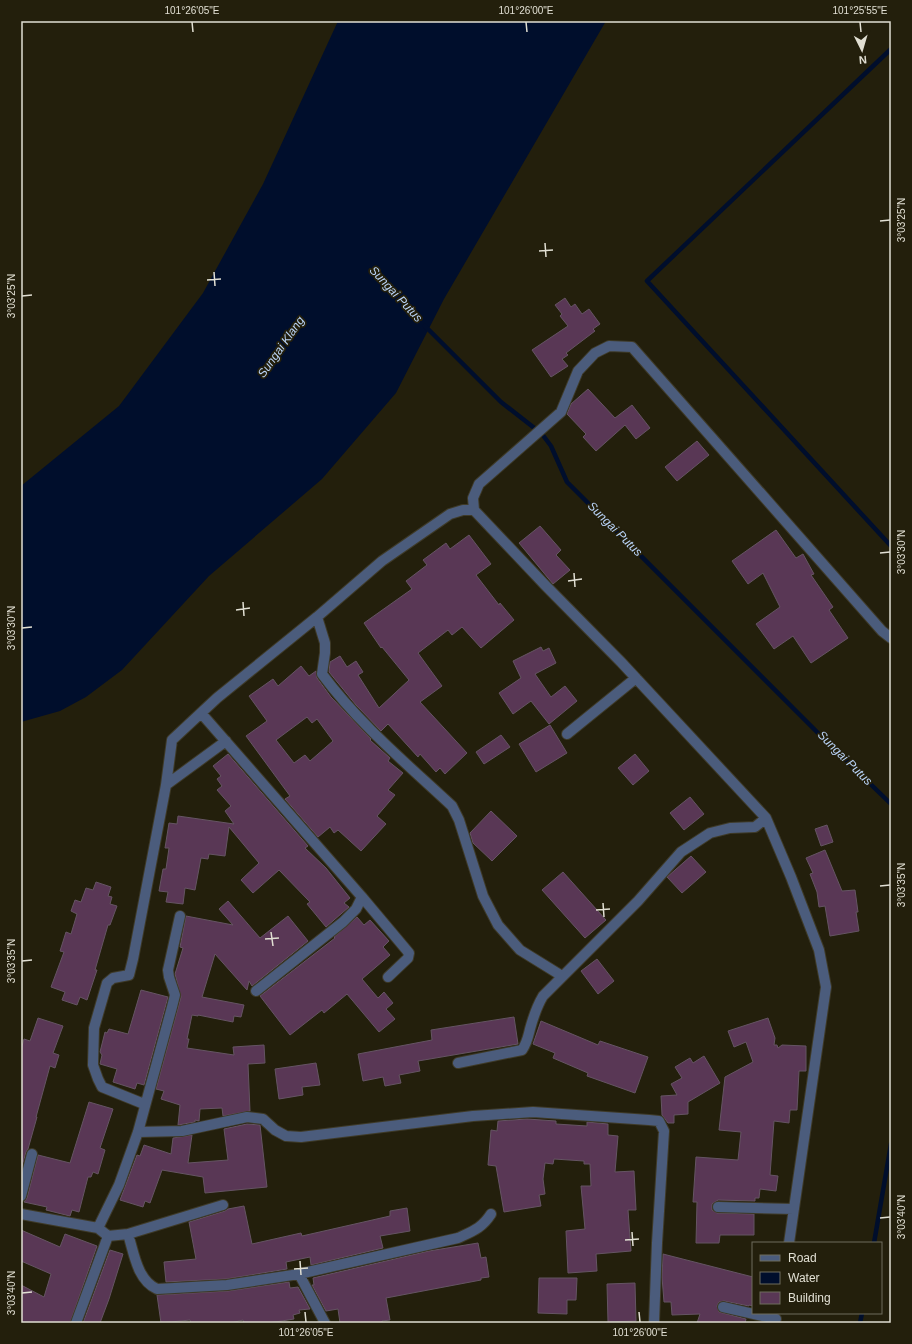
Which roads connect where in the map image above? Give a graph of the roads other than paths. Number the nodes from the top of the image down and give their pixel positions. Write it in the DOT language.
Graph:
graph roads {
  1 [pos="474,510"];
  2 [pos="317,617"];
  3 [pos="891,638"];
  4 [pos="636,678"];
  5 [pos="201,713"];
  6 [pos="567,734"];
  7 [pos="226,741"];
  8 [pos="166,785"];
  9 [pos="766,818"];
  10 [pos="362,897"];
  11 [pos="180,916"];
  12 [pos="562,976"];
  13 [pos="388,977"];
  14 [pos="256,991"];
  15 [pos="458,1062"];
  16 [pos="144,1104"];
  17 [pos="138,1132"];
  18 [pos="32,1154"];
  19 [pos="21,1196"];
  20 [pos="224,1205"];
  21 [pos="718,1207"];
  22 [pos="794,1209"];
  23 [pos="21,1214"];
  24 [pos="491,1214"];
  25 [pos="98,1228"];
  26 [pos="128,1234"];
  27 [pos="108,1236"];
  28 [pos="789,1242"];
  29 [pos="299,1274"];
  30 [pos="723,1307"];
  31 [pos="752,1313"];
  32 [pos="757,1314"];
  33 [pos="776,1318"];
  34 [pos="76,1323"];
  35 [pos="325,1323"];
  36 [pos="654,1323"];
  1 -- 2 [label="street"];
  1 -- 3 [label="street"];
  1 -- 4 [label="street"];
  2 -- 5 [label="street"];
  2 -- 12 [label="street"];
  4 -- 6 [label="street"];
  4 -- 9 [label="street"];
  5 -- 7 [label="street"];
  5 -- 8 [label="street"];
  7 -- 8 [label="street"];
  7 -- 10 [label="street"];
  8 -- 16 [label="street"];
  9 -- 12 [label="street"];
  9 -- 22 [label="street"];
  10 -- 13 [label="street"];
  10 -- 14 [label="street"];
  11 -- 16 [label="street"];
  12 -- 15 [label="street"];
  16 -- 17 [label="street"];
  17 -- 25 [label="street"];
  17 -- 36 [label="street"];
  18 -- 19 [label="street"];
  20 -- 26 [label="street"];
  21 -- 22 [label="street"];
  22 -- 28 [label="street"];
  23 -- 25 [label="street"];
  24 -- 29 [label="street"];
  25 -- 27 [label="street"];
  26 -- 27 [label="street"];
  26 -- 29 [label="street"];
  27 -- 34 [label="street"];
  29 -- 35 [label="street"];
  30 -- 31 [label="street"];
  32 -- 33 [label="street"];
}
